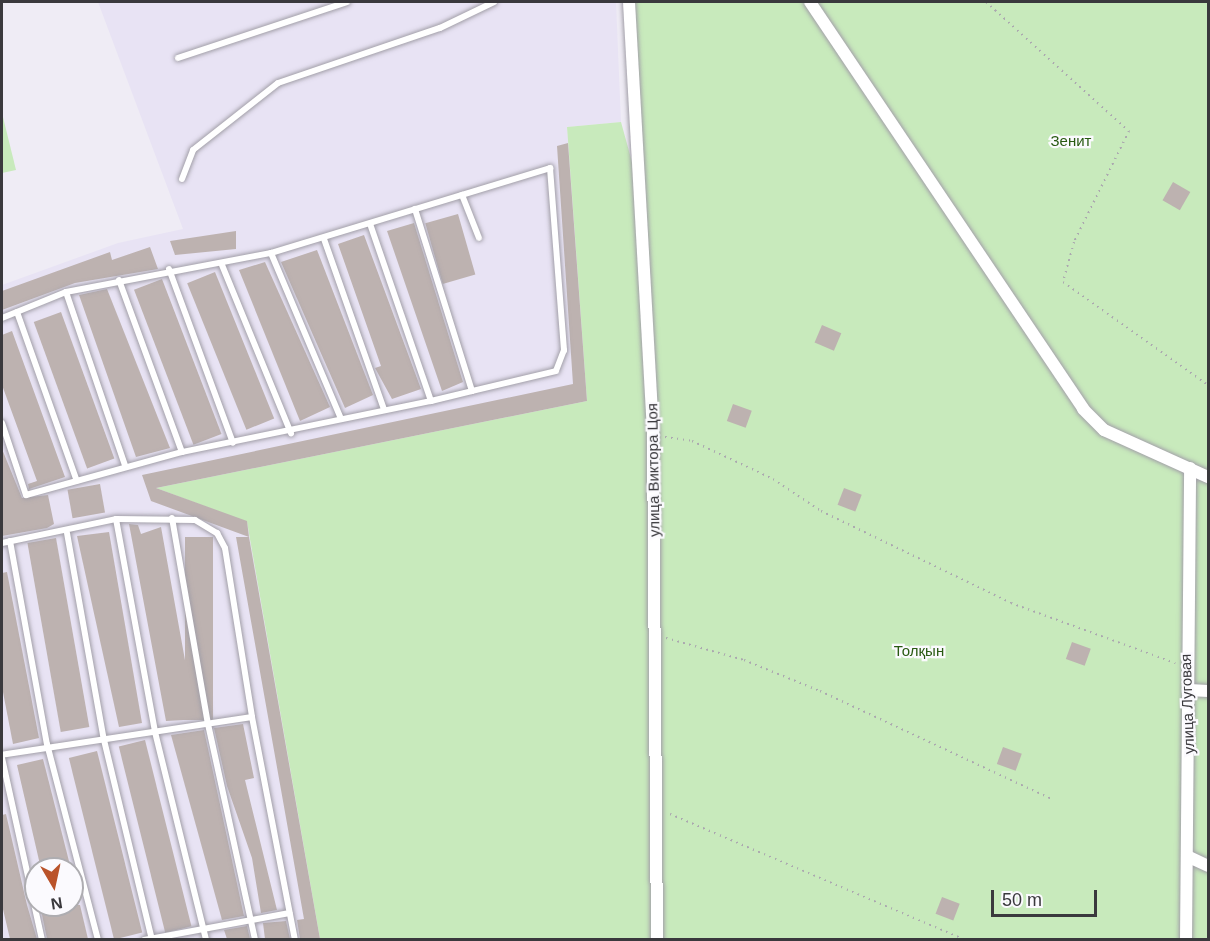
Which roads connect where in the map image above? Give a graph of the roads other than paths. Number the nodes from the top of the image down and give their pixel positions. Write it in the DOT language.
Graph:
graph roads {
  1 [pos="347,2"];
  2 [pos="494,2"];
  3 [pos="629,2"];
  4 [pos="810,2"];
  5 [pos="178,58"];
  6 [pos="182,179"];
  7 [pos="462,195"];
  8 [pos="415,210"];
  9 [pos="370,224"];
  10 [pos="324,238"];
  11 [pos="479,238"];
  12 [pos="270,253"];
  13 [pos="222,265"];
  14 [pos="169,269"];
  15 [pos="119,280"];
  16 [pos="66,292"];
  17 [pos="17,312"];
  18 [pos="2,318"];
  19 [pos="472,391"];
  20 [pos="431,401"];
  21 [pos="384,409"];
  22 [pos="341,419"];
  23 [pos="2,423"];
  24 [pos="291,433"];
  25 [pos="233,443"];
  26 [pos="182,452"];
  27 [pos="125,465"];
  28 [pos="1190,468"];
  29 [pos="1209,477"];
  30 [pos="77,481"];
  31 [pos="172,518"];
  32 [pos="116,519"];
  33 [pos="67,533"];
  34 [pos="10,541"];
  35 [pos="2,543"];
  36 [pos="1189,690"];
  37 [pos="1209,691"];
  38 [pos="252,717"];
  39 [pos="208,724"];
  40 [pos="155,732"];
  41 [pos="104,740"];
  42 [pos="47,744"];
  43 [pos="2,757"];
  44 [pos="1189,857"];
  45 [pos="1209,866"];
  46 [pos="290,913"];
  47 [pos="251,918"];
  48 [pos="204,930"];
  49 [pos="42,939"];
  50 [pos="98,939"];
  51 [pos="149,939"];
  52 [pos="206,939"];
  53 [pos="255,939"];
  54 [pos="295,939"];
  55 [pos="657,939"];
  56 [pos="1185,939"];
  1 -- 5 [label="lane"];
  2 -- 6 [label="lane"];
  3 -- 55 [label="street, улица Виктора Цоя"];
  4 -- 28 [label="street"];
  7 -- 8 [label="lane"];
  7 -- 11 [label="lane"];
  7 -- 19 [label="lane"];
  8 -- 9 [label="lane"];
  8 -- 19 [label="lane"];
  9 -- 10 [label="lane"];
  9 -- 20 [label="lane"];
  10 -- 12 [label="lane"];
  10 -- 21 [label="lane"];
  12 -- 13 [label="lane"];
  12 -- 22 [label="lane"];
  13 -- 14 [label="lane"];
  13 -- 24 [label="lane"];
  14 -- 15 [label="lane"];
  14 -- 25 [label="lane"];
  15 -- 16 [label="lane"];
  15 -- 26 [label="lane"];
  16 -- 17 [label="lane"];
  16 -- 27 [label="lane"];
  17 -- 18 [label="lane"];
  17 -- 30 [label="lane"];
  19 -- 20 [label="lane"];
  20 -- 21 [label="lane"];
  21 -- 22 [label="lane"];
  22 -- 24 [label="lane"];
  23 -- 30 [label="lane"];
  24 -- 25 [label="lane"];
  25 -- 26 [label="lane"];
  26 -- 27 [label="lane"];
  27 -- 30 [label="lane"];
  28 -- 29 [label="street"];
  28 -- 36 [label="street, улица Луговая"];
  31 -- 32 [label="lane"];
  31 -- 38 [label="lane"];
  31 -- 39 [label="lane"];
  32 -- 33 [label="lane"];
  32 -- 40 [label="lane"];
  33 -- 34 [label="lane"];
  33 -- 41 [label="lane"];
  34 -- 35 [label="lane"];
  34 -- 42 [label="lane"];
  36 -- 37 [label="street"];
  36 -- 44 [label="street, улица Луговая"];
  38 -- 39 [label="lane"];
  38 -- 46 [label="lane"];
  39 -- 40 [label="lane"];
  39 -- 47 [label="lane"];
  40 -- 41 [label="lane"];
  40 -- 48 [label="lane"];
  41 -- 42 [label="lane"];
  41 -- 51 [label="lane"];
  42 -- 43 [label="lane"];
  42 -- 50 [label="lane"];
  43 -- 49 [label="lane"];
  44 -- 45 [label="street"];
  44 -- 56 [label="street, улица Луговая"];
  46 -- 47 [label="lane"];
  46 -- 54 [label="lane"];
  47 -- 48 [label="lane"];
  47 -- 53 [label="lane"];
  48 -- 51 [label="lane"];
  48 -- 52 [label="lane"];
}
